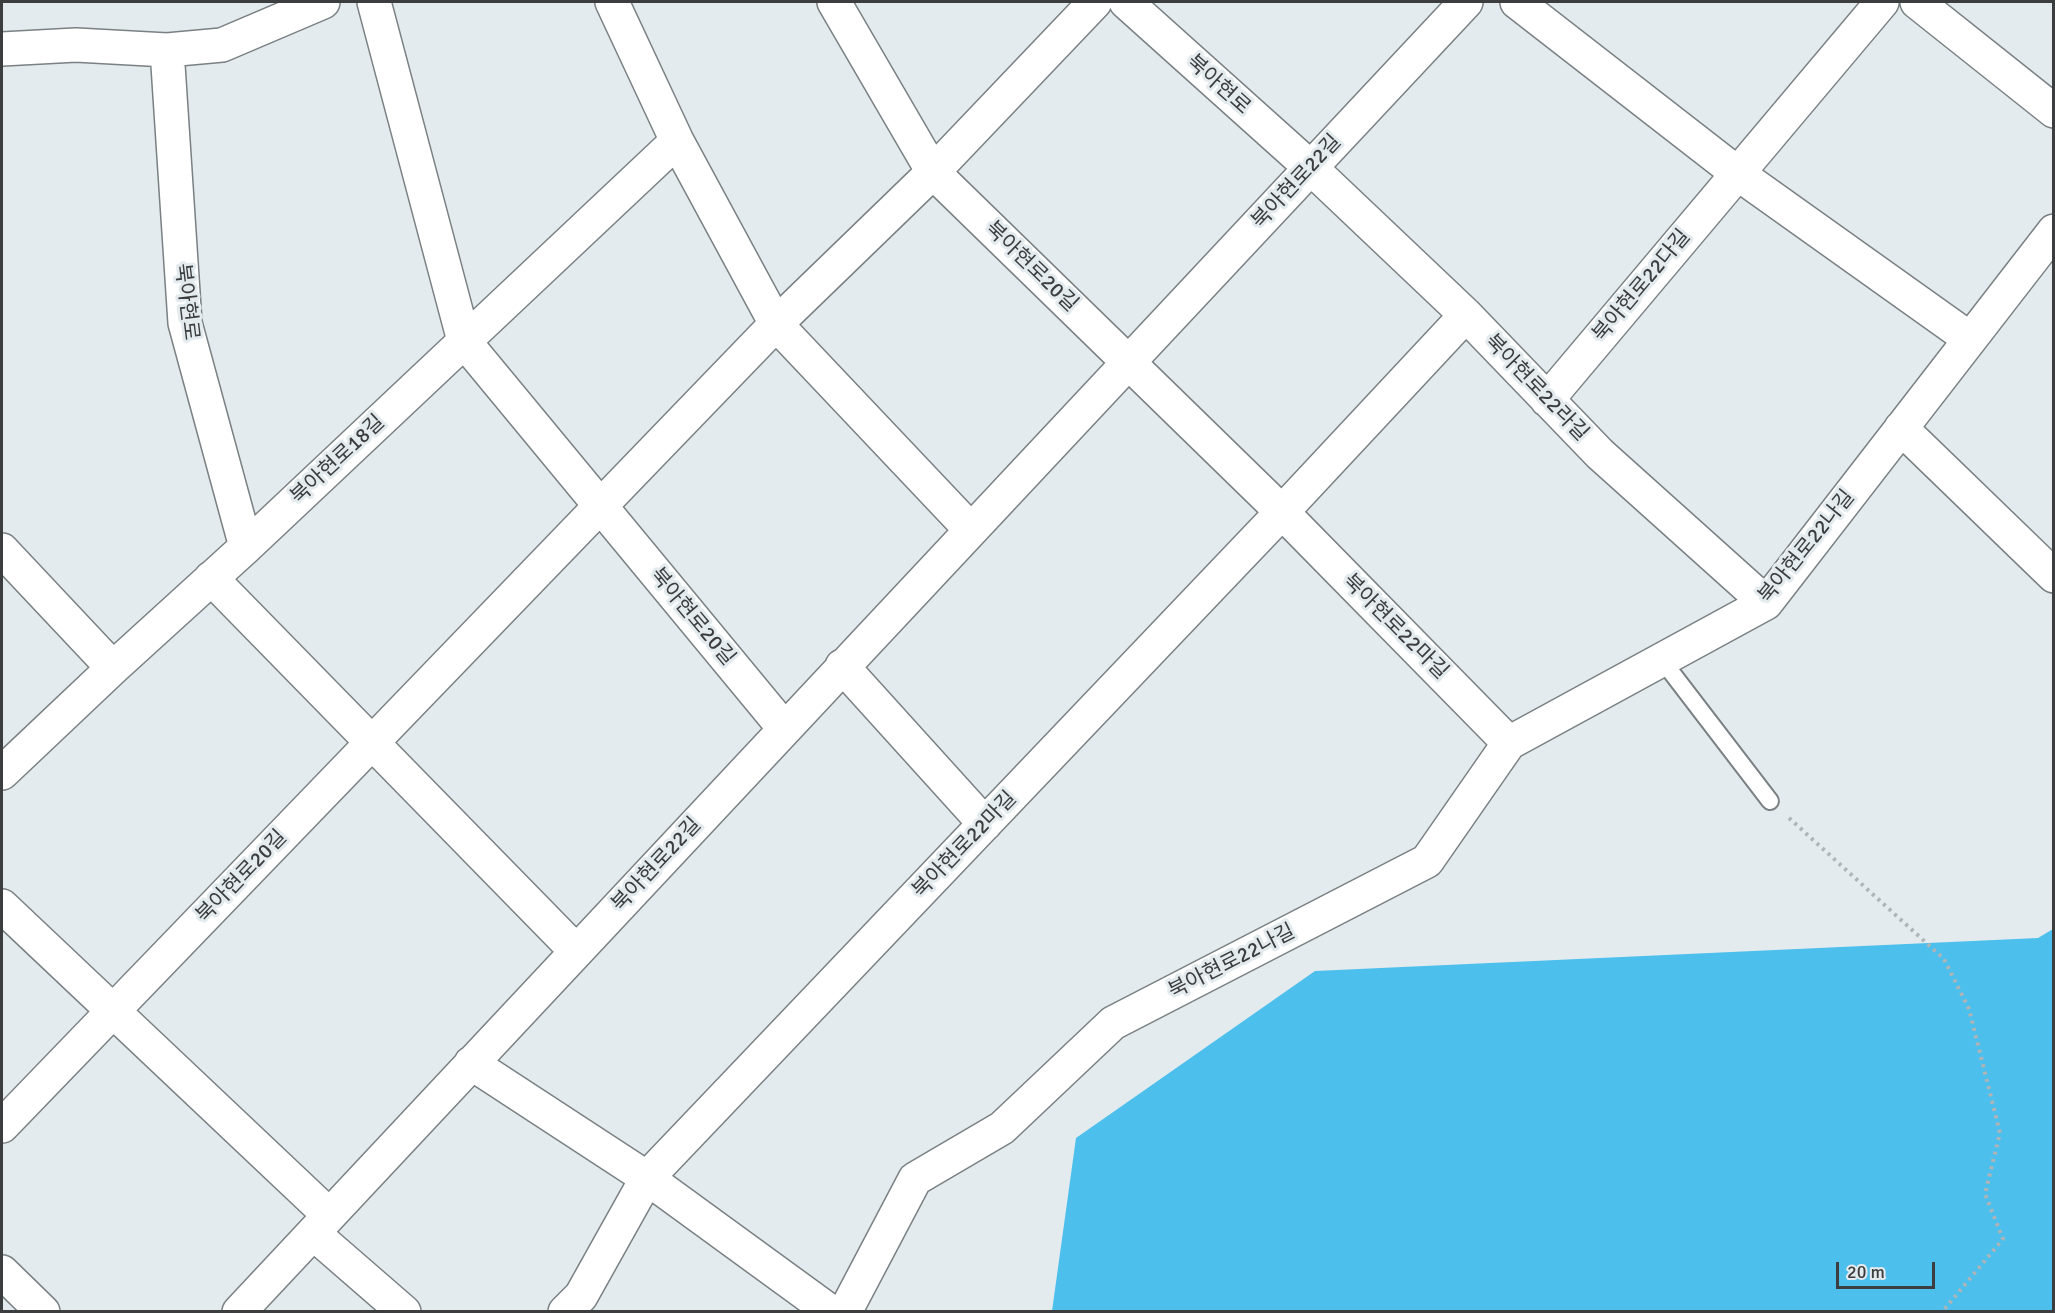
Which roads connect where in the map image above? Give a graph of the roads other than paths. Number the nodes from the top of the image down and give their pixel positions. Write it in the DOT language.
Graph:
graph roads {
  1 [pos="323,2"];
  2 [pos="374,2"];
  3 [pos="612,2"];
  4 [pos="834,2"];
  5 [pos="1095,2"];
  6 [pos="1126,2"];
  7 [pos="1466,2"];
  8 [pos="1517,2"];
  9 [pos="1882,2"];
  10 [pos="1917,2"];
  11 [pos="2,49"];
  12 [pos="167,50"];
  13 [pos="2054,111"];
  14 [pos="677,141"];
  15 [pos="1311,168"];
  16 [pos="933,172"];
  17 [pos="1737,173"];
  18 [pos="2054,231"];
  19 [pos="1466,315"];
  20 [pos="776,324"];
  21 [pos="1970,339"];
  22 [pos="464,341"];
  23 [pos="1128,362"];
  24 [pos="1547,399"];
  25 [pos="1901,428"];
  26 [pos="600,506"];
  27 [pos="1282,512"];
  28 [pos="971,530"];
  29 [pos="246,547"];
  30 [pos="2,550"];
  31 [pos="2054,576"];
  32 [pos="211,578"];
  33 [pos="1766,603"];
  34 [pos="1662,660"];
  35 [pos="842,666"];
  36 [pos="113,668"];
  37 [pos="784,728"];
  38 [pos="372,742"];
  39 [pos="1509,743"];
  40 [pos="2,773"];
  41 [pos="1770,801"];
  42 [pos="985,824"];
  43 [pos="2,906"];
  44 [pos="576,951"];
  45 [pos="112,1012"];
  46 [pos="471,1063"];
  47 [pos="2,1126"];
  48 [pos="647,1178"];
  49 [pos="321,1224"];
  50 [pos="2,1272"];
  51 [pos="43,1311"];
  52 [pos="239,1311"];
  53 [pos="404,1311"];
  54 [pos="565,1311"];
  55 [pos="831,1311"];
  56 [pos="845,1311"];
  1 -- 12 [label="street"];
  2 -- 22 [label="street"];
  3 -- 14 [label="street"];
  4 -- 16 [label="street"];
  5 -- 16 [label="street, 북아현로20길"];
  6 -- 15 [label="street, 북아현로"];
  7 -- 15 [label="street, 북아현로22길"];
  8 -- 17 [label="street"];
  9 -- 17 [label="street, 북아현로22다길"];
  10 -- 13 [label="street"];
  11 -- 12 [label="street"];
  12 -- 29 [label="street, 북아현로"];
  14 -- 20 [label="street"];
  14 -- 22 [label="street, 북아현로18길"];
  15 -- 19 [label="street, 북아현로22라길"];
  15 -- 23 [label="street, 북아현로22길"];
  16 -- 20 [label="street, 북아현로20길"];
  16 -- 23 [label="street, 북아현로20길"];
  17 -- 21 [label="street"];
  17 -- 24 [label="street, 북아현로22다길"];
  18 -- 21 [label="street, 북아현로22나길"];
  19 -- 24 [label="street, 북아현로22라길"];
  19 -- 27 [label="street, 북아현로22마길"];
  20 -- 26 [label="street, 북아현로20길"];
  20 -- 28 [label="street"];
  21 -- 25 [label="street, 북아현로22나길"];
  22 -- 26 [label="street"];
  22 -- 29 [label="street, 북아현로18길"];
  23 -- 27 [label="street"];
  23 -- 28 [label="street, 북아현로22길"];
  24 -- 33 [label="street, 북아현로22라길"];
  25 -- 31 [label="street"];
  25 -- 33 [label="street, 북아현로22나길"];
  26 -- 37 [label="street, 북아현로20길"];
  26 -- 38 [label="street, 북아현로20길"];
  27 -- 39 [label="street, 북아현로22마길"];
  27 -- 42 [label="street, 북아현로22마길"];
  28 -- 35 [label="street, 북아현로22길"];
  29 -- 32 [label="street, 북아현로18길"];
  30 -- 36 [label="street"];
  32 -- 36 [label="street, 북아현로18길"];
  32 -- 38 [label="street"];
  33 -- 34 [label="street, 북아현로22나길"];
  34 -- 39 [label="street, 북아현로22나길"];
  34 -- 41 [label="lane"];
  35 -- 37 [label="street, 북아현로22길"];
  35 -- 42 [label="street"];
  36 -- 40 [label="street, 북아현로18길"];
  37 -- 44 [label="street, 북아현로22길"];
  38 -- 44 [label="street"];
  38 -- 45 [label="street, 북아현로20길"];
  39 -- 56 [label="street, 북아현로22나길"];
  42 -- 48 [label="street, 북아현로22마길"];
  43 -- 45 [label="street"];
  44 -- 46 [label="street, 북아현로22길"];
  45 -- 47 [label="street, 북아현로20길"];
  45 -- 49 [label="street"];
  46 -- 48 [label="street"];
  46 -- 49 [label="street, 북아현로22길"];
  48 -- 54 [label="street, 북아현로22마길"];
  48 -- 55 [label="street"];
  49 -- 52 [label="street, 북아현로22길"];
  49 -- 53 [label="street"];
  50 -- 51 [label="street"];
}
